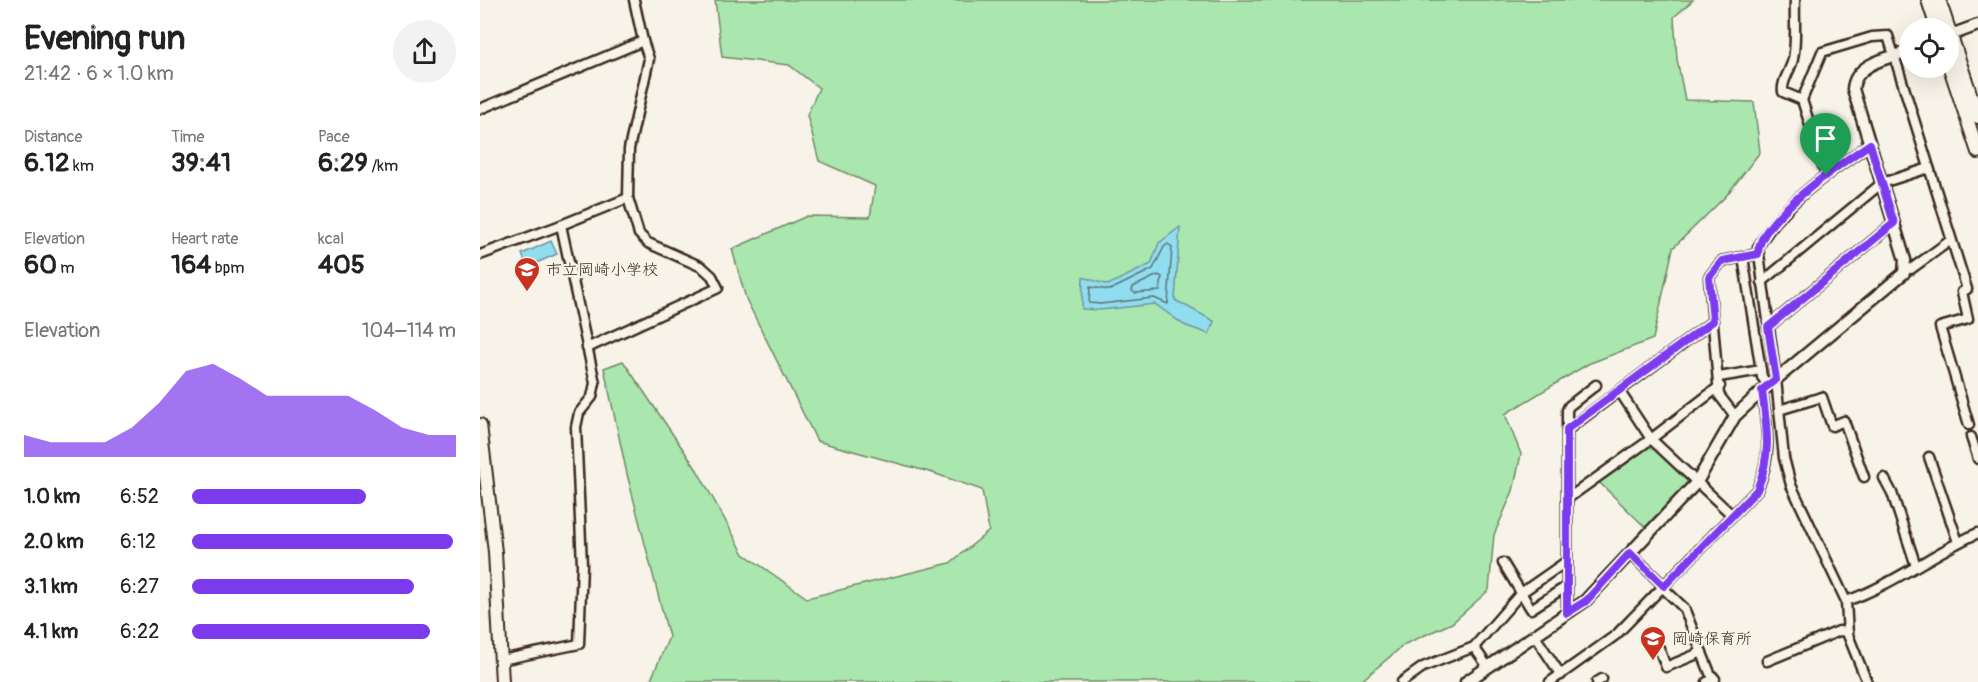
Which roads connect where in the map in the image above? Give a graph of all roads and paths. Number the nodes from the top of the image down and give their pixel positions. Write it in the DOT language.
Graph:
graph roads {
  1 [pos="634,0"];
  2 [pos="1795,0"];
  3 [pos="1928,0"];
  4 [pos="1939,0"];
  5 [pos="1934,18"];
  6 [pos="1944,18"];
  7 [pos="1978,25"];
  8 [pos="1959,32"];
  9 [pos="643,42"];
  10 [pos="1899,55"];
  11 [pos="1894,57"];
  12 [pos="1959,62"];
  13 [pos="1953,78"];
  14 [pos="1802,100"];
  15 [pos="480,109"];
  16 [pos="1978,116"];
  17 [pos="1870,144"];
  18 [pos="1978,152"];
  19 [pos="1929,168"];
  20 [pos="1826,175"];
  21 [pos="1882,183"];
  22 [pos="628,198"];
  23 [pos="1894,223"];
  24 [pos="561,225"];
  25 [pos="1951,240"];
  26 [pos="1758,254"];
  27 [pos="480,255"];
  28 [pos="1743,257"];
  29 [pos="1905,268"];
  30 [pos="1762,282"];
  31 [pos="1713,321"];
  32 [pos="1768,327"];
  33 [pos="587,348"];
  34 [pos="1761,370"];
  35 [pos="1719,376"];
  36 [pos="1596,385"];
  37 [pos="1769,385"];
  38 [pos="1720,386"];
  39 [pos="1620,392"];
  40 [pos="1779,410"];
  41 [pos="1735,416"];
  42 [pos="1969,424"];
  43 [pos="480,425"];
  44 [pos="1567,429"];
  45 [pos="1971,437"];
  46 [pos="1651,439"];
  47 [pos="1929,457"];
  48 [pos="1978,459"];
  49 [pos="1864,477"];
  50 [pos="1884,478"];
  51 [pos="1697,482"];
  52 [pos="1567,499"];
  53 [pos="1732,515"];
  54 [pos="1978,533"];
  55 [pos="1958,542"];
  56 [pos="1630,553"];
  57 [pos="1567,561"];
  58 [pos="1503,563"];
  59 [pos="1916,566"];
  60 [pos="1567,586"];
  61 [pos="1663,586"];
  62 [pos="1521,593"];
  63 [pos="1846,601"];
  64 [pos="1567,613"];
  65 [pos="1848,632"];
  66 [pos="1535,636"];
  67 [pos="1474,647"];
  68 [pos="1659,648"];
  69 [pos="1702,652"];
  70 [pos="501,660"];
  71 [pos="1767,660"];
  72 [pos="1488,667"];
  73 [pos="1558,679"];
  74 [pos="502,682"];
  75 [pos="1401,682"];
  76 [pos="1466,682"];
  77 [pos="1707,682"];
  78 [pos="1867,682"];
  1 -- 9 [label="street"];
  2 -- 14 [label="street"];
  3 -- 5 [label="main road"];
  4 -- 6 [label="main road"];
  7 -- 8 [label="street"];
  9 -- 15 [label="street"];
  9 -- 22 [label="street"];
  10 -- 11 [label="street"];
  11 -- 14 [label="street"];
  11 -- 17 [label="street"];
  11 -- 19 [label="street"];
  12 -- 16 [label="main road"];
  13 -- 18 [label="main road"];
  14 -- 20 [label="street"];
  17 -- 20 [label="street"];
  17 -- 21 [label="street"];
  19 -- 21 [label="street"];
  19 -- 25 [label="street"];
  20 -- 26 [label="street"];
  21 -- 23 [label="street"];
  21 -- 30 [label="street"];
  22 -- 24 [label="street"];
  22 -- 33 [label="street"];
  23 -- 29 [label="street"];
  23 -- 32 [label="street"];
  24 -- 27 [label="street"];
  24 -- 33 [label="street"];
  25 -- 29 [label="street"];
  25 -- 42 [label="street"];
  26 -- 28 [label="street"];
  26 -- 30 [label="street"];
  28 -- 31 [label="street"];
  28 -- 34 [label="street"];
  29 -- 37 [label="street"];
  30 -- 32 [label="street"];
  31 -- 35 [label="street"];
  31 -- 39 [label="street"];
  32 -- 37 [label="street"];
  33 -- 70 [label="street"];
  34 -- 35 [label="street"];
  34 -- 37 [label="street"];
  35 -- 38 [label="street"];
  36 -- 44 [label="street"];
  37 -- 40 [label="street"];
  37 -- 41 [label="street"];
  37 -- 53 [label="street"];
  38 -- 41 [label="street"];
  38 -- 46 [label="street"];
  39 -- 44 [label="street"];
  39 -- 46 [label="street"];
  40 -- 49 [label="street"];
  40 -- 63 [label="street"];
  41 -- 51 [label="street"];
  43 -- 70 [label="main road"];
  44 -- 52 [label="street"];
  45 -- 48 [label="street"];
  46 -- 51 [label="street"];
  46 -- 52 [label="street"];
  47 -- 55 [label="street"];
  50 -- 59 [label="street"];
  51 -- 53 [label="street"];
  51 -- 56 [label="street"];
  52 -- 57 [label="street"];
  53 -- 61 [label="street"];
  54 -- 55 [label="street"];
  55 -- 59 [label="street"];
  56 -- 61 [label="street"];
  56 -- 64 [label="street"];
  57 -- 60 [label="street"];
  57 -- 62 [label="street"];
  58 -- 62 [label="street"];
  59 -- 63 [label="street"];
  60 -- 62 [label="street"];
  60 -- 64 [label="street"];
  61 -- 69 [label="street"];
  61 -- 73 [label="street"];
  62 -- 67 [label="street"];
  63 -- 65 [label="street"];
  64 -- 66 [label="street"];
  65 -- 71 [label="street"];
  65 -- 78 [label="street"];
  66 -- 72 [label="street"];
  66 -- 73 [label="street"];
  67 -- 72 [label="street"];
  67 -- 75 [label="street"];
  68 -- 69 [label="street"];
  69 -- 77 [label="street"];
  70 -- 74 [label="main road"];
  72 -- 76 [label="street"];
}
